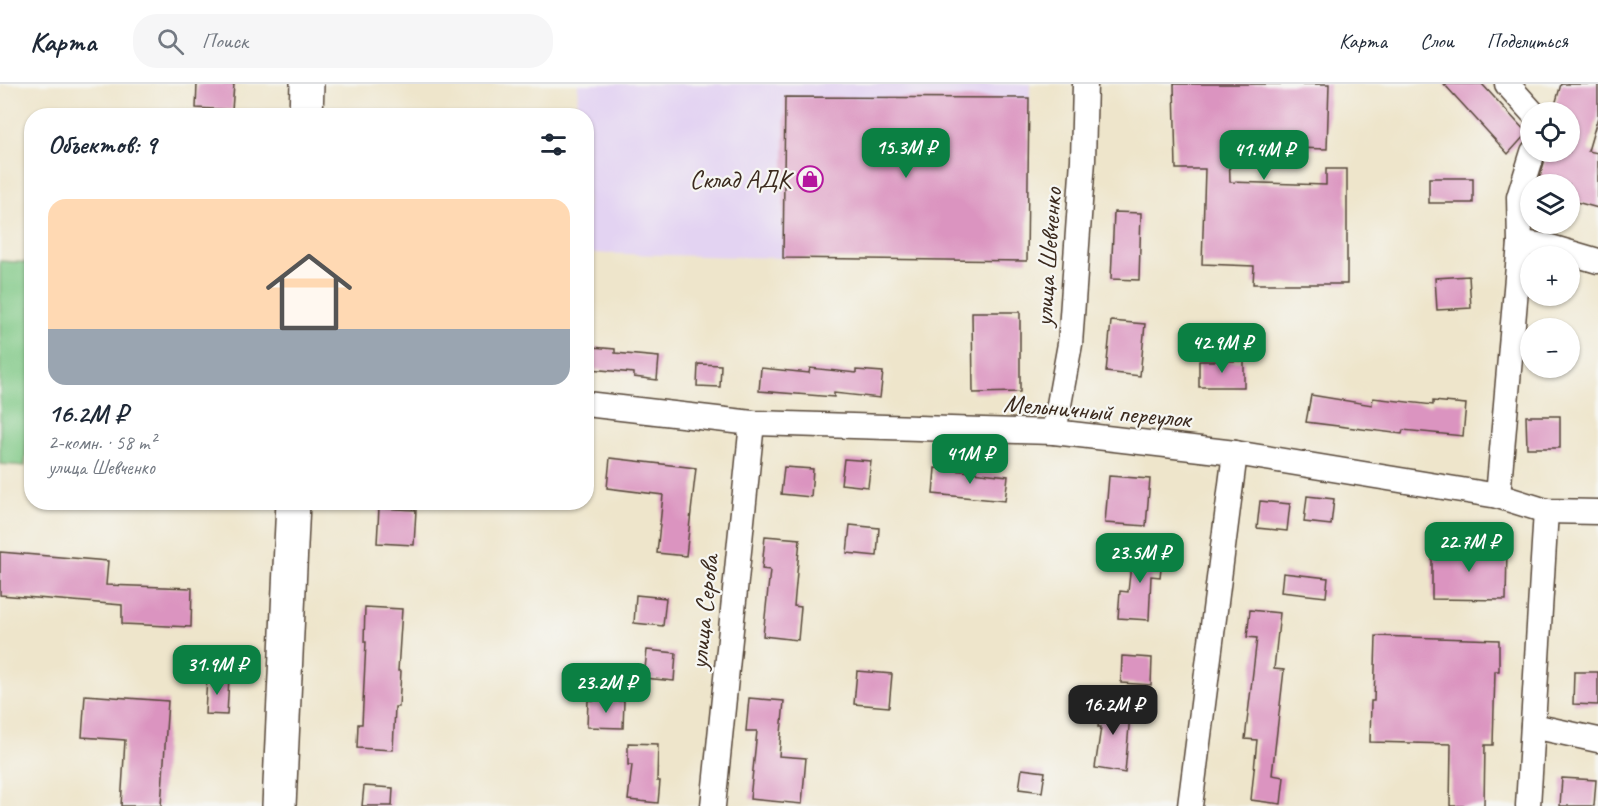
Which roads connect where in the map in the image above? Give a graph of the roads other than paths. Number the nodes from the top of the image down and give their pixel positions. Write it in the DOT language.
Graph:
graph roads {
  1 [pos="307,84"];
  2 [pos="1085,84"];
  3 [pos="1507,84"];
  4 [pos="1523,102"];
  5 [pos="306,108"];
  6 [pos="1530,162"];
  7 [pos="1520,243"];
  8 [pos="1598,261"];
  9 [pos="594,405"];
  10 [pos="752,423"];
  11 [pos="1054,432"];
  12 [pos="1235,453"];
  13 [pos="1498,496"];
  14 [pos="293,510"];
  15 [pos="1546,511"];
  16 [pos="1598,512"];
  17 [pos="1533,726"];
  18 [pos="1598,740"];
  19 [pos="279,806"];
  20 [pos="713,806"];
  21 [pos="1190,806"];
  22 [pos="1528,806"];
  1 -- 5 [label="main road"];
  2 -- 11 [label="street, улица Шевченко"];
  3 -- 4 [label="street"];
  6 -- 7 [label="street"];
  7 -- 8 [label="street"];
  7 -- 13 [label="street"];
  9 -- 10 [label="street, Мельничный переулок"];
  10 -- 11 [label="street, Мельничный переулок"];
  10 -- 20 [label="street, улица Серова"];
  11 -- 12 [label="street, Мельничный переулок"];
  12 -- 13 [label="street, Мельничный переулок"];
  12 -- 21 [label="street"];
  13 -- 15 [label="street, Мельничный переулок"];
  14 -- 19 [label="main road"];
  15 -- 16 [label="street, Мельничный переулок"];
  15 -- 17 [label="street"];
  17 -- 18 [label="street"];
  17 -- 22 [label="street"];
}
